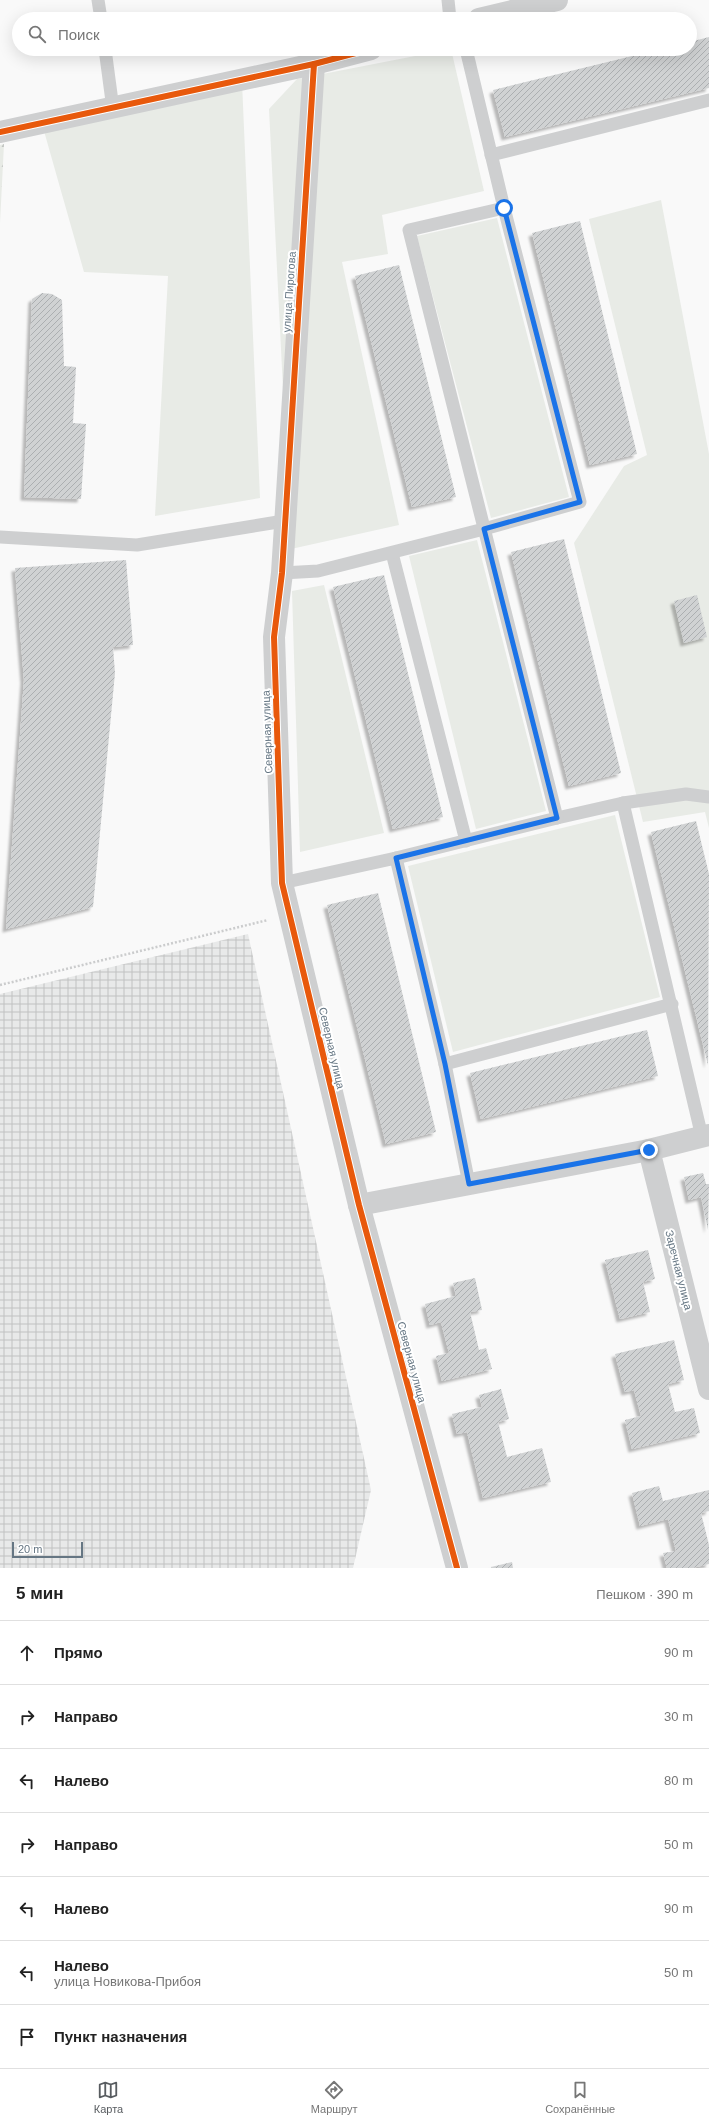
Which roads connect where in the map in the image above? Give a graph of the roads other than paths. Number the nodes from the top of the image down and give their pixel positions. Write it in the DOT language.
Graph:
graph roads {
  1 [pos="98,0"];
  2 [pos="448,0"];
  3 [pos="557,0"];
  4 [pos="100,12"];
  5 [pos="449,12"];
  6 [pos="508,12"];
  7 [pos="106,56"];
  8 [pos="344,56"];
  9 [pos="468,56"];
  10 [pos="314,64"];
  11 [pos="709,100"];
  12 [pos="113,109"];
  13 [pos="0,132"];
  14 [pos="491,155"];
  15 [pos="504,208"];
  16 [pos="284,521"];
  17 [pos="484,529"];
  18 [pos="0,537"];
  19 [pos="392,553"];
  20 [pos="282,573"];
  21 [pos="709,798"];
  22 [pos="623,803"];
  23 [pos="557,818"];
  24 [pos="466,841"];
  25 [pos="396,858"];
  26 [pos="282,883"];
  27 [pos="672,1004"];
  28 [pos="445,1064"];
  29 [pos="706,1136"];
  30 [pos="649,1150"];
  31 [pos="469,1184"];
  32 [pos="359,1205"];
  33 [pos="709,1390"];
  34 [pos="457,1568"];
  1 -- 4 [label="lane"];
  2 -- 5 [label="lane"];
  3 -- 6 [label="street"];
  7 -- 12 [label="lane"];
  8 -- 10 [label="street"];
  9 -- 14 [label="lane"];
  10 -- 12 [label="street"];
  10 -- 16 [label="street, улица Пирогова"];
  11 -- 14 [label="lane"];
  12 -- 13 [label="street"];
  14 -- 15 [label="lane"];
  15 -- 17 [label="lane"];
  15 -- 17 [label="lane"];
  16 -- 18 [label="lane"];
  16 -- 20 [label="street, Северная улица"];
  17 -- 19 [label="lane"];
  17 -- 23 [label="lane"];
  19 -- 20 [label="lane"];
  19 -- 24 [label="lane"];
  20 -- 26 [label="street, Северная улица"];
  21 -- 22 [label="lane"];
  22 -- 23 [label="lane"];
  22 -- 27 [label="lane"];
  23 -- 24 [label="lane"];
  24 -- 25 [label="lane"];
  25 -- 26 [label="lane"];
  25 -- 28 [label="lane"];
  26 -- 32 [label="street, Северная улица"];
  27 -- 28 [label="lane"];
  27 -- 29 [label="lane"];
  28 -- 31 [label="lane"];
  29 -- 30 [label="street"];
  30 -- 31 [label="street"];
  30 -- 33 [label="street, Заречная улица"];
  31 -- 32 [label="street"];
  32 -- 34 [label="street, Северная улица"];
}
